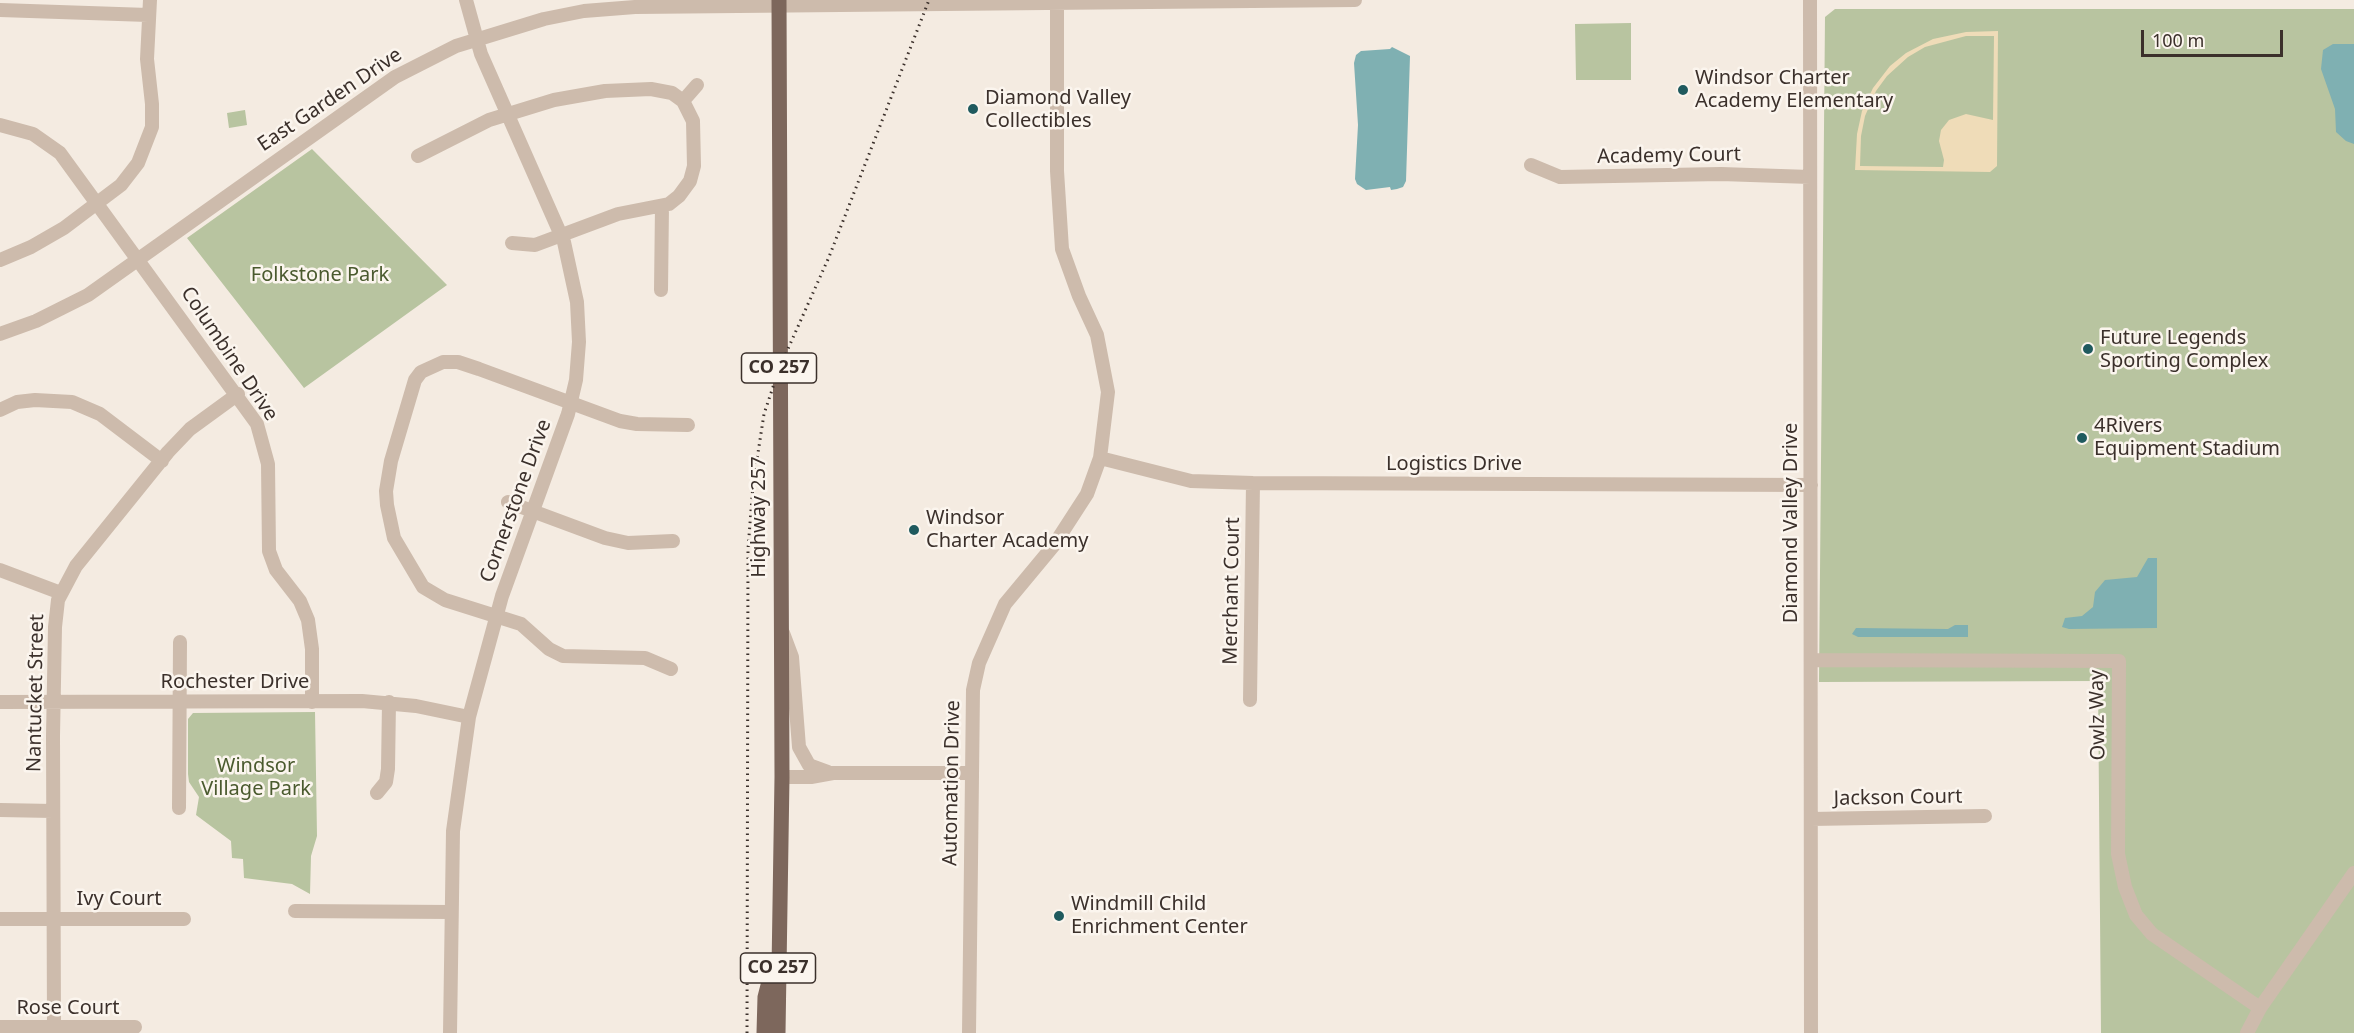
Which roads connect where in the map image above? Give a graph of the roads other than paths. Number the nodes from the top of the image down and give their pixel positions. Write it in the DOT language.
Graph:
graph roads {
  1 [pos="150,0"];
  2 [pos="466,0"];
  3 [pos="1355,0"];
  4 [pos="1177,1"];
  5 [pos="779,2"];
  6 [pos="1057,2"];
  7 [pos="582,6"];
  8 [pos="1810,6"];
  9 [pos="0,10"];
  10 [pos="148,15"];
  11 [pos="476,39"];
  12 [pos="697,85"];
  13 [pos="683,101"];
  14 [pos="507,113"];
  15 [pos="0,125"];
  16 [pos="418,156"];
  17 [pos="1531,165"];
  18 [pos="1810,177"];
  19 [pos="98,203"];
  20 [pos="662,206"];
  21 [pos="561,235"];
  22 [pos="512,243"];
  23 [pos="0,260"];
  24 [pos="139,260"];
  25 [pos="661,290"];
  26 [pos="0,334"];
  27 [pos="238,394"];
  28 [pos="571,403"];
  29 [pos="0,410"];
  30 [pos="688,424"];
  31 [pos="1100,458"];
  32 [pos="162,461"];
  33 [pos="1253,483"];
  34 [pos="1810,485"];
  35 [pos="508,502"];
  36 [pos="533,511"];
  37 [pos="673,541"];
  38 [pos="0,570"];
  39 [pos="61,593"];
  40 [pos="496,616"];
  41 [pos="781,626"];
  42 [pos="180,642"];
  43 [pos="1810,660"];
  44 [pos="671,669"];
  45 [pos="1250,700"];
  46 [pos="0,702"];
  47 [pos="54,702"];
  48 [pos="180,702"];
  49 [pos="312,702"];
  50 [pos="389,702"];
  51 [pos="469,717"];
  52 [pos="833,773"];
  53 [pos="971,773"];
  54 [pos="782,777"];
  55 [pos="377,793"];
  56 [pos="179,808"];
  57 [pos="0,810"];
  58 [pos="53,811"];
  59 [pos="1985,816"];
  60 [pos="1810,819"];
  61 [pos="2354,873"];
  62 [pos="295,911"];
  63 [pos="451,912"];
  64 [pos="0,919"];
  65 [pos="53,919"];
  66 [pos="184,919"];
  67 [pos="778,952"];
  68 [pos="2260,1008"];
  69 [pos="0,1026"];
  70 [pos="54,1027"];
  71 [pos="135,1028"];
  72 [pos="779,1030"];
  73 [pos="450,1033"];
  74 [pos="764,1033"];
  75 [pos="969,1033"];
  76 [pos="1810,1033"];
  77 [pos="2247,1033"];
  1 -- 10 [label="street"];
  2 -- 11 [label="street, Cornerstone Drive"];
  3 -- 4 [label="street, East Garden Drive"];
  4 -- 6 [label="street, East Garden Drive"];
  5 -- 6 [label="street, East Garden Drive"];
  5 -- 7 [label="street, East Garden Drive"];
  5 -- 41 [label="main road, Highway 257 / CO 257"];
  6 -- 31 [label="street, Automation Drive"];
  7 -- 11 [label="street, East Garden Drive"];
  8 -- 18 [label="street, Diamond Valley Drive"];
  9 -- 10 [label="street"];
  10 -- 19 [label="street"];
  11 -- 14 [label="street, Cornerstone Drive"];
  11 -- 24 [label="street, East Garden Drive"];
  12 -- 13 [label="street"];
  13 -- 14 [label="street"];
  13 -- 20 [label="street"];
  14 -- 16 [label="street"];
  14 -- 21 [label="street, Cornerstone Drive"];
  15 -- 19 [label="street, Columbine Drive"];
  17 -- 18 [label="street, Academy Court"];
  18 -- 34 [label="street, Diamond Valley Drive"];
  19 -- 23 [label="street"];
  19 -- 24 [label="street, Columbine Drive"];
  20 -- 21 [label="street"];
  20 -- 25 [label="street"];
  21 -- 22 [label="street"];
  21 -- 28 [label="street, Cornerstone Drive"];
  24 -- 26 [label="street, East Garden Drive"];
  24 -- 27 [label="street, Columbine Drive"];
  27 -- 32 [label="street, Nantucket Street"];
  27 -- 49 [label="street, Columbine Drive"];
  28 -- 30 [label="street"];
  28 -- 36 [label="street, Cornerstone Drive"];
  28 -- 40 [label="street"];
  29 -- 32 [label="street"];
  31 -- 33 [label="street, Logistics Drive"];
  31 -- 53 [label="street, Automation Drive"];
  32 -- 39 [label="street, Nantucket Street"];
  33 -- 34 [label="street, Logistics Drive"];
  33 -- 45 [label="street, Merchant Court"];
  34 -- 43 [label="street, Diamond Valley Drive"];
  35 -- 36 [label="street"];
  36 -- 37 [label="street"];
  36 -- 40 [label="street, Cornerstone Drive"];
  38 -- 39 [label="street"];
  39 -- 47 [label="street, Nantucket Street"];
  40 -- 44 [label="street"];
  40 -- 51 [label="street, Cornerstone Drive"];
  41 -- 52 [label="street"];
  41 -- 54 [label="main road, Highway 257 / CO 257"];
  42 -- 48 [label="street"];
  43 -- 60 [label="street, Diamond Valley Drive"];
  43 -- 68 [label="street, Owlz Way"];
  46 -- 47 [label="street, Rochester Drive"];
  47 -- 48 [label="street, Rochester Drive"];
  47 -- 58 [label="street, Nantucket Street"];
  48 -- 49 [label="street, Rochester Drive"];
  48 -- 56 [label="street"];
  49 -- 50 [label="street, Rochester Drive"];
  50 -- 51 [label="street, Rochester Drive"];
  50 -- 55 [label="street"];
  51 -- 63 [label="street, Cornerstone Drive"];
  52 -- 53 [label="street"];
  52 -- 54 [label="street"];
  53 -- 75 [label="street, Automation Drive"];
  54 -- 67 [label="main road, Highway 257 / CO 257"];
  57 -- 58 [label="street"];
  58 -- 65 [label="street, Nantucket Street"];
  59 -- 60 [label="street, Jackson Court"];
  60 -- 76 [label="street, Diamond Valley Drive"];
  61 -- 68 [label="street"];
  62 -- 63 [label="street"];
  63 -- 73 [label="street, Cornerstone Drive"];
  64 -- 65 [label="street, Ivy Court"];
  65 -- 66 [label="street, Ivy Court"];
  65 -- 70 [label="street, Nantucket Street"];
  67 -- 72 [label="main road, Highway 257 / CO 257"];
  67 -- 74 [label="main road"];
  68 -- 77 [label="street"];
  69 -- 70 [label="street, Rose Court"];
  70 -- 71 [label="street, Rose Court"];
}
